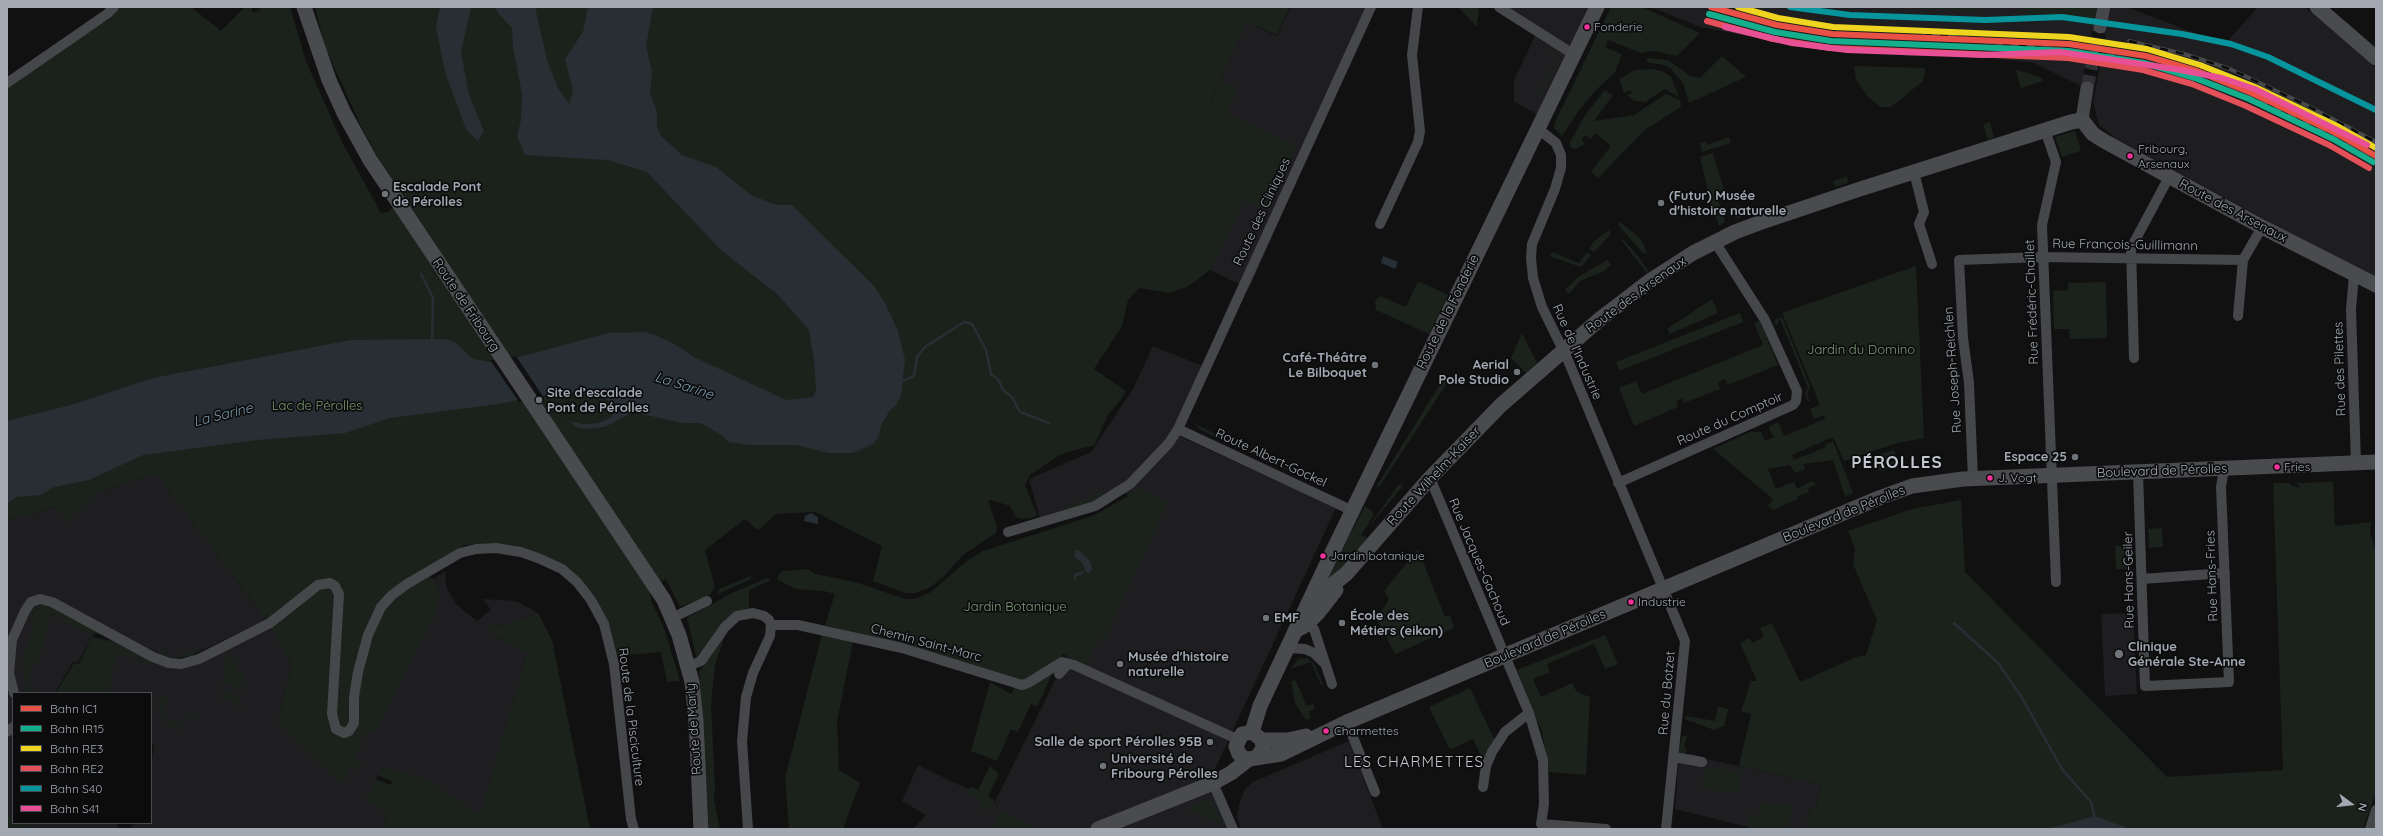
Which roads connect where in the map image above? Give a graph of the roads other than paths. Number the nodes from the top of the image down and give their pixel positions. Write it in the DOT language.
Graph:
graph roads {
  1 [pos="114,7"];
  2 [pos="304,7"];
  3 [pos="1371,7"];
  4 [pos="1418,7"];
  5 [pos="1499,7"];
  6 [pos="1597,7"];
  7 [pos="2104,7"];
  8 [pos="2317,7"];
  9 [pos="2100,27"];
  10 [pos="1574,54"];
  11 [pos="2376,58"];
  12 [pos="7,83"];
  13 [pos="2087,88"];
  14 [pos="2082,120"];
  15 [pos="1537,128"];
  16 [pos="2045,130"];
  17 [pos="1914,172"];
  18 [pos="2169,177"];
  19 [pos="1380,224"];
  20 [pos="2262,227"];
  21 [pos="1715,242"];
  22 [pos="2042,257"];
  23 [pos="2130,258"];
  24 [pos="1959,260"];
  25 [pos="2243,260"];
  26 [pos="1932,264"];
  27 [pos="2354,275"];
  28 [pos="2376,285"];
  29 [pos="2238,316"];
  30 [pos="1563,350"];
  31 [pos="2134,358"];
  32 [pos="1178,429"];
  33 [pos="2376,462"];
  34 [pos="2356,463"];
  35 [pos="2224,469"];
  36 [pos="2138,472"];
  37 [pos="2052,476"];
  38 [pos="1430,478"];
  39 [pos="1973,479"];
  40 [pos="1618,483"];
  41 [pos="1353,511"];
  42 [pos="1008,532"];
  43 [pos="2225,573"];
  44 [pos="1346,574"];
  45 [pos="2142,578"];
  46 [pos="2056,582"];
  47 [pos="657,587"];
  48 [pos="1663,589"];
  49 [pos="707,601"];
  50 [pos="1308,604"];
  51 [pos="672,618"];
  52 [pos="1302,624"];
  53 [pos="771,625"];
  54 [pos="1288,648"];
  55 [pos="1504,656"];
  56 [pos="1323,662"];
  57 [pos="1067,664"];
  58 [pos="689,666"];
  59 [pos="1059,674"];
  60 [pos="1332,684"];
  61 [pos="2145,686"];
  62 [pos="14,692"];
  63 [pos="1529,713"];
  64 [pos="1347,722"];
  65 [pos="1326,731"];
  66 [pos="1257,736"];
  67 [pos="1245,752"];
  68 [pos="1674,757"];
  69 [pos="1702,762"];
  70 [pos="1213,783"];
  71 [pos="1482,787"];
  72 [pos="1375,792"];
  73 [pos="2375,813"];
  74 [pos="634,829"];
  75 [pos="701,829"];
  76 [pos="748,829"];
  77 [pos="1098,829"];
  78 [pos="1233,829"];
  79 [pos="1606,829"];
  80 [pos="1666,829"];
  81 [pos="2370,829"];
  1 -- 12 [label="street"];
  2 -- 47 [label="main road, Route de Fribourg"];
  3 -- 32 [label="street, Route des Cliniques"];
  4 -- 19 [label="street"];
  5 -- 10 [label="street"];
  6 -- 10 [label="main road, Route de la Fonderie"];
  7 -- 9 [label="street"];
  8 -- 11 [label="main road"];
  10 -- 15 [label="main road, Route de la Fonderie"];
  13 -- 14 [label="street"];
  14 -- 16 [label="main road, Route des Arsenaux"];
  14 -- 18 [label="main road, Route des Arsenaux"];
  15 -- 30 [label="street, Rue de l'Industrie"];
  15 -- 41 [label="main road, Route de la Fonderie"];
  16 -- 17 [label="main road, Route des Arsenaux"];
  16 -- 22 [label="street, Rue Frédéric-Chaillet"];
  17 -- 21 [label="main road, Route des Arsenaux"];
  17 -- 26 [label="street"];
  18 -- 20 [label="main road, Route des Arsenaux"];
  18 -- 23 [label="street"];
  20 -- 25 [label="street"];
  20 -- 27 [label="main road, Route des Arsenaux"];
  21 -- 30 [label="main road, Route des Arsenaux"];
  21 -- 40 [label="street, Route du Comptoir"];
  22 -- 23 [label="street, Rue François-Guillimann"];
  22 -- 24 [label="street, Rue François-Guillimann"];
  22 -- 37 [label="street, Rue Frédéric-Chaillet"];
  23 -- 25 [label="street, Rue François-Guillimann"];
  23 -- 31 [label="street"];
  24 -- 39 [label="street, Rue Joseph-Reichlen"];
  25 -- 29 [label="street"];
  27 -- 28 [label="main road, Route des Arsenaux"];
  27 -- 34 [label="street, Rue des Pilettes"];
  30 -- 38 [label="main road, Route Wilhelm-Kaiser"];
  30 -- 40 [label="street, Rue de l'Industrie"];
  32 -- 41 [label="street, Route Albert-Gockel"];
  32 -- 42 [label="street, Route des Cliniques"];
  33 -- 34 [label="main road, Boulevard de Pérolles"];
  34 -- 35 [label="main road, Boulevard de Pérolles"];
  35 -- 36 [label="main road, Boulevard de Pérolles"];
  35 -- 43 [label="street, Rue Hans-Fries"];
  36 -- 37 [label="main road, Boulevard de Pérolles"];
  36 -- 45 [label="street, Rue Hans-Geiler"];
  37 -- 39 [label="main road, Boulevard de Pérolles"];
  37 -- 46 [label="street, Rue Frédéric-Chaillet"];
  38 -- 44 [label="main road, Route Wilhelm-Kaiser"];
  38 -- 55 [label="street, Rue Jacques-Gachoud"];
  39 -- 48 [label="main road, Boulevard de Pérolles"];
  40 -- 48 [label="street, Rue de l'Industrie"];
  41 -- 50 [label="main road, Route de la Fonderie"];
  43 -- 45 [label="street"];
  43 -- 61 [label="street, Rue Hans-Fries"];
  44 -- 50 [label="main road, Route Wilhelm-Kaiser"];
  44 -- 52 [label="main road"];
  45 -- 61 [label="street, Rue Hans-Geiler"];
  47 -- 51 [label="main road, Route de Marly"];
  48 -- 55 [label="main road, Boulevard de Pérolles"];
  48 -- 68 [label="street, Rue du Botzet"];
  49 -- 51 [label="street"];
  50 -- 52 [label="main road, Route de la Fonderie"];
  51 -- 58 [label="main road, Route de Marly"];
  52 -- 54 [label="main road"];
  52 -- 56 [label="street"];
  53 -- 57 [label="street, Chemin Saint-Marc"];
  53 -- 58 [label="street"];
  53 -- 76 [label="street"];
  54 -- 56 [label="street"];
  54 -- 66 [label="main road"];
  55 -- 63 [label="street, Rue Jacques-Gachoud"];
  55 -- 64 [label="main road, Boulevard de Pérolles"];
  56 -- 60 [label="street"];
  57 -- 59 [label="street"];
  57 -- 67 [label="street"];
  58 -- 75 [label="main road, Route de Marly"];
  62 -- 74 [label="street, Route de la Pisciculture"];
  63 -- 71 [label="street"];
  63 -- 79 [label="street, Rue Jacques-Gachoud"];
  64 -- 65 [label="main road, Boulevard de Pérolles"];
  64 -- 72 [label="street"];
  65 -- 66 [label="main road, Boulevard de Pérolles"];
  65 -- 67 [label="main road, Boulevard de Pérolles"];
  66 -- 67 [label="main road"];
  66 -- 67 [label="main road, Boulevard de Pérolles"];
  67 -- 70 [label="main road"];
  68 -- 69 [label="street"];
  68 -- 80 [label="street, Rue du Botzet"];
  70 -- 77 [label="main road"];
  70 -- 78 [label="street"];
  73 -- 81 [label="street"];
}
